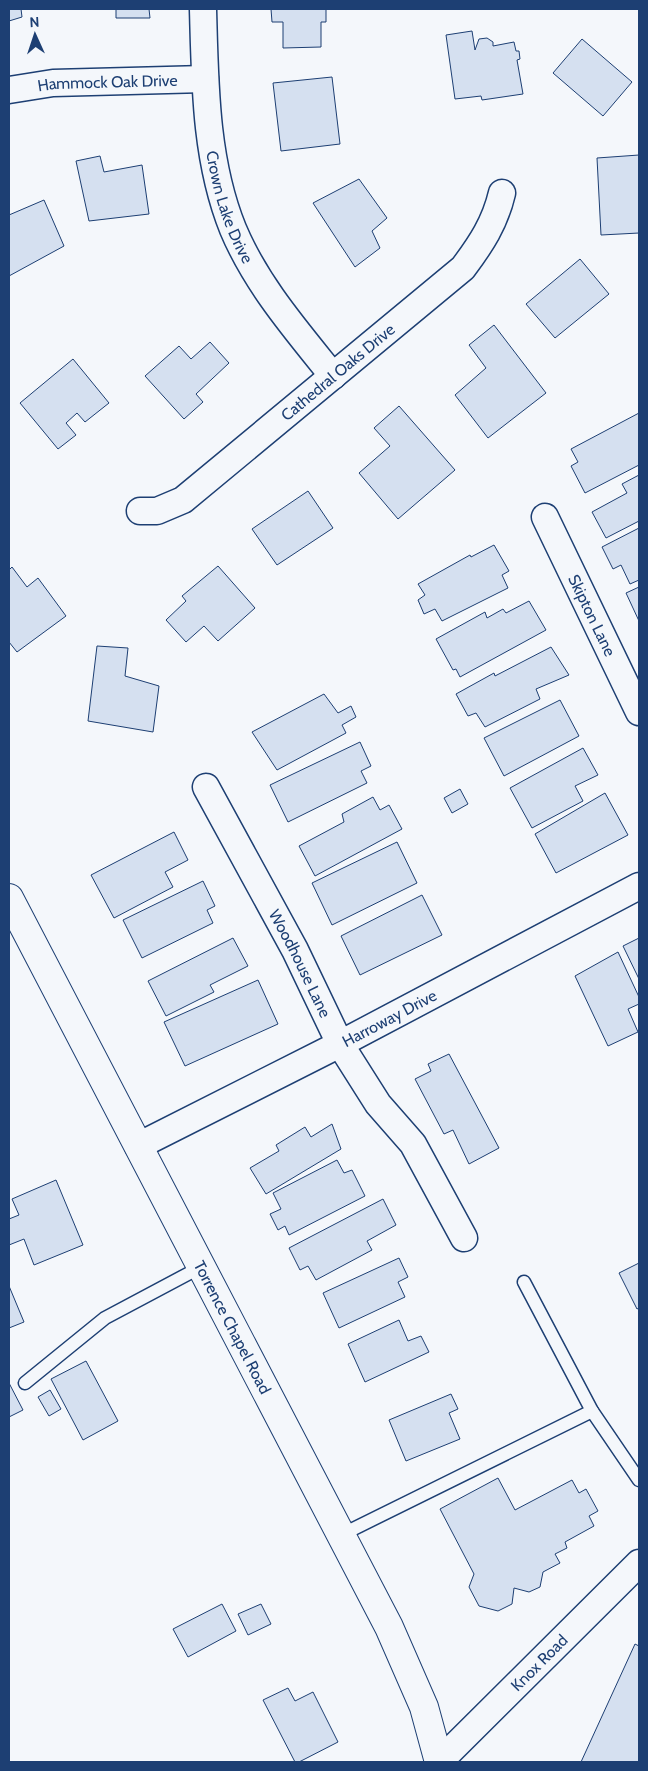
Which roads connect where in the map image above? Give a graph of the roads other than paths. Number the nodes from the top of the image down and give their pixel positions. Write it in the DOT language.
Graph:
graph roads {
  1 [pos="203,9"];
  2 [pos="205,79"];
  3 [pos="9,90"];
  4 [pos="502,193"];
  5 [pos="333,376"];
  6 [pos="140,511"];
  7 [pos="545,517"];
  8 [pos="639,712"];
  9 [pos="206,787"];
  10 [pos="639,886"];
  11 [pos="9,898"];
  12 [pos="340,1044"];
  13 [pos="138,1146"];
  14 [pos="464,1238"];
  15 [pos="201,1267"];
  16 [pos="524,1282"];
  17 [pos="25,1383"];
  18 [pos="592,1410"];
  19 [pos="639,1480"];
  20 [pos="341,1535"];
  21 [pos="639,1563"];
  22 [pos="438,1762"];
  1 -- 2 [label="street, Crown Lake Drive"];
  2 -- 3 [label="street, Hammock Oak Drive"];
  2 -- 5 [label="street, Crown Lake Drive"];
  4 -- 5 [label="street, Cathedral Oaks Drive"];
  5 -- 6 [label="street, Cathedral Oaks Drive"];
  7 -- 8 [label="street, Skipton Lane"];
  9 -- 12 [label="street, Woodhouse Lane"];
  10 -- 12 [label="street, Harroway Drive"];
  11 -- 13 [label="street, Torrence Chapel Road"];
  12 -- 13 [label="street, Harroway Drive"];
  12 -- 14 [label="street, Woodhouse Lane"];
  13 -- 15 [label="street, Torrence Chapel Road"];
  15 -- 17 [label="lane"];
  15 -- 20 [label="street, Torrence Chapel Road"];
  16 -- 18 [label="lane"];
  18 -- 19 [label="lane"];
  18 -- 20 [label="lane"];
  20 -- 22 [label="street, Torrence Chapel Road"];
  21 -- 22 [label="street, Knox Road"];
}
